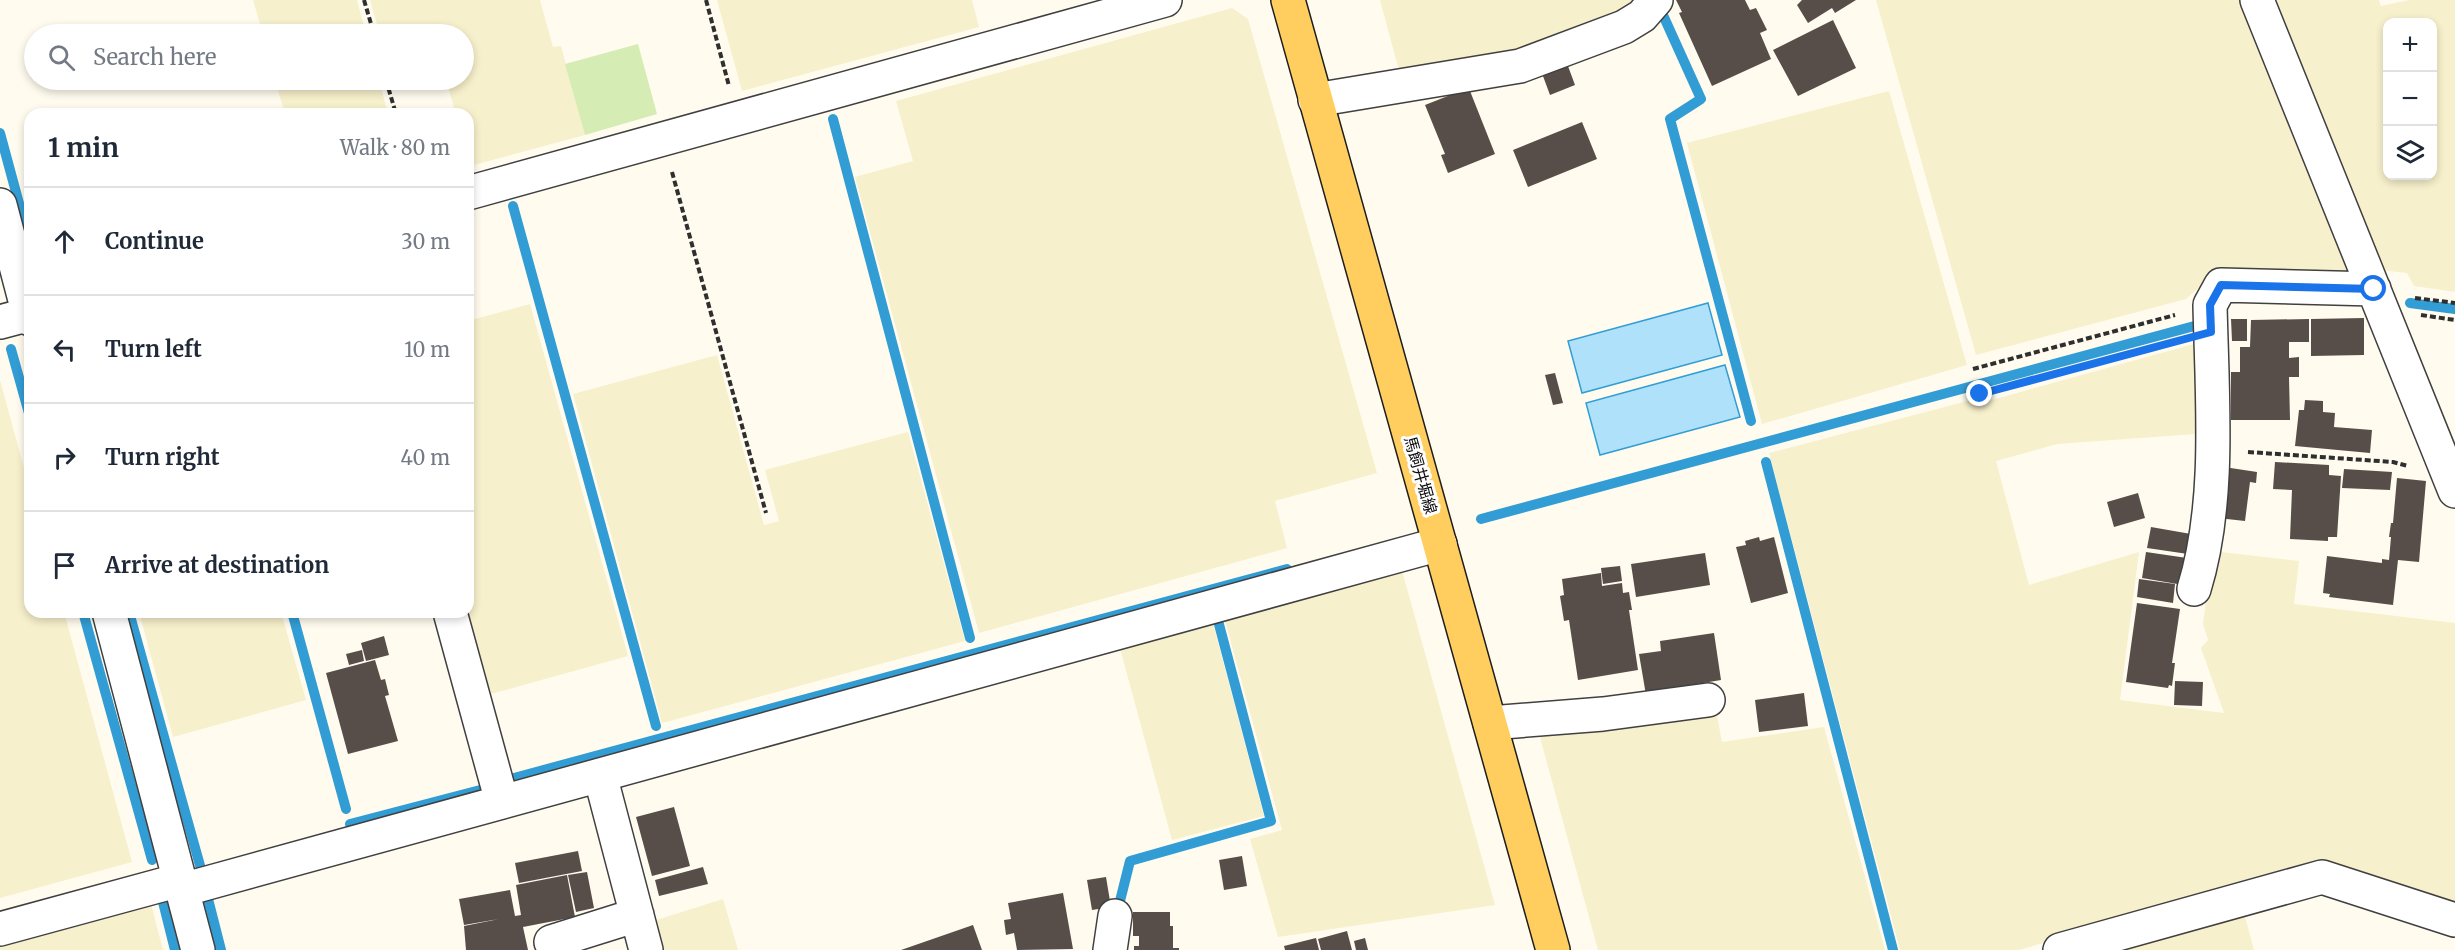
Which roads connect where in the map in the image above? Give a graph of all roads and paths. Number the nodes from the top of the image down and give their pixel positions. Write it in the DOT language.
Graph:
graph roads {
  1 [pos="364,0"];
  2 [pos="706,0"];
  3 [pos="1165,0"];
  4 [pos="1288,0"];
  5 [pos="1656,0"];
  6 [pos="2258,0"];
  7 [pos="371,24"];
  8 [pos="389,90"];
  9 [pos="1315,100"];
  10 [pos="394,108"];
  11 [pos="738,118"];
  12 [pos="663,139"];
  13 [pos="474,191"];
  14 [pos="0,205"];
  15 [pos="2374,289"];
  16 [pos="22,317"];
  17 [pos="2210,319"];
  18 [pos="1973,369"];
  19 [pos="1980,394"];
  20 [pos="2213,449"];
  21 [pos="2452,483"];
  22 [pos="766,513"];
  23 [pos="1440,544"];
  24 [pos="2194,589"];
  25 [pos="111,618"];
  26 [pos="452,618"];
  27 [pos="1708,700"];
  28 [pos="1490,723"];
  29 [pos="600,775"];
  30 [pos="502,802"];
  31 [pos="181,885"];
  32 [pos="637,915"];
  33 [pos="1115,916"];
  34 [pos="2455,920"];
  35 [pos="0,929"];
  36 [pos="551,942"];
  37 [pos="198,950"];
  38 [pos="646,950"];
  39 [pos="1110,950"];
  40 [pos="1553,950"];
  41 [pos="2060,950"];
  1 -- 7 [label="path"];
  2 -- 11 [label="path"];
  3 -- 11 [label="street"];
  4 -- 9 [label="main road, 馬飼井堀線"];
  5 -- 9 [label="street"];
  6 -- 15 [label="street"];
  8 -- 10 [label="path"];
  9 -- 23 [label="main road, 馬飼井堀線"];
  11 -- 12 [label="street"];
  12 -- 13 [label="street"];
  12 -- 22 [label="path"];
  14 -- 16 [label="street"];
  15 -- 17 [label="street"];
  15 -- 21 [label="street"];
  17 -- 18 [label="path"];
  17 -- 19 [label="path"];
  17 -- 20 [label="street"];
  20 -- 21 [label="path"];
  20 -- 24 [label="street"];
  23 -- 28 [label="main road, 馬飼井堀線"];
  23 -- 29 [label="street"];
  25 -- 31 [label="street"];
  26 -- 30 [label="street"];
  27 -- 28 [label="street"];
  28 -- 40 [label="main road, 馬飼井堀線"];
  29 -- 30 [label="street"];
  29 -- 32 [label="street"];
  30 -- 31 [label="street"];
  31 -- 35 [label="street"];
  31 -- 37 [label="street"];
  32 -- 36 [label="street"];
  32 -- 38 [label="street"];
  33 -- 39 [label="street"];
  34 -- 41 [label="street"];
}
